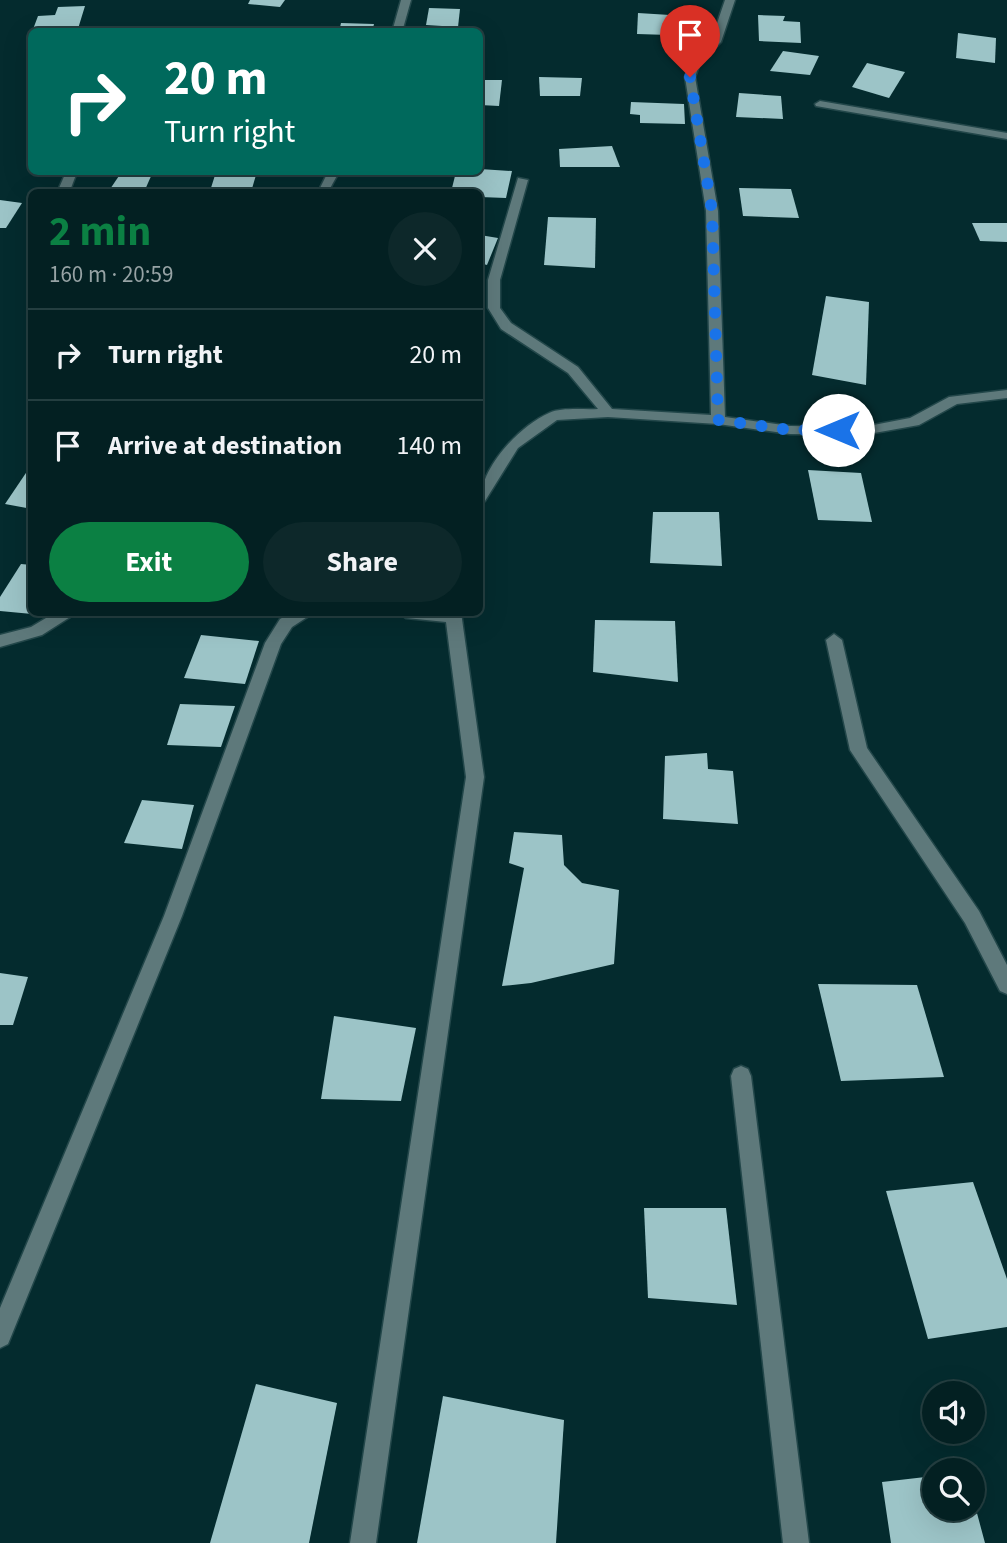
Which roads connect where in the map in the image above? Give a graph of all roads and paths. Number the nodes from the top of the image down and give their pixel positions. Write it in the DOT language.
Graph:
graph roads {
  1 [pos="407,0"];
  2 [pos="730,0"];
  3 [pos="398,28"];
  4 [pos="820,104"];
  5 [pos="1007,136"];
  6 [pos="522,180"];
  7 [pos="1007,394"];
  8 [pos="608,413"];
  9 [pos="718,420"];
  10 [pos="483,493"];
  11 [pos="63,616"];
  12 [pos="299,616"];
  13 [pos="453,616"];
  14 [pos="834,640"];
  15 [pos="0,641"];
  16 [pos="1007,985"];
  17 [pos="741,1076"];
  18 [pos="0,1336"];
  19 [pos="363,1543"];
  20 [pos="796,1543"];
  1 -- 3 [label="street"];
  2 -- 9 [label="street"];
  4 -- 5 [label="street"];
  6 -- 8 [label="street"];
  7 -- 9 [label="street"];
  8 -- 9 [label="street"];
  8 -- 10 [label="street"];
  11 -- 15 [label="street"];
  12 -- 18 [label="street"];
  13 -- 19 [label="street"];
  14 -- 16 [label="street"];
  17 -- 20 [label="street"];
}
